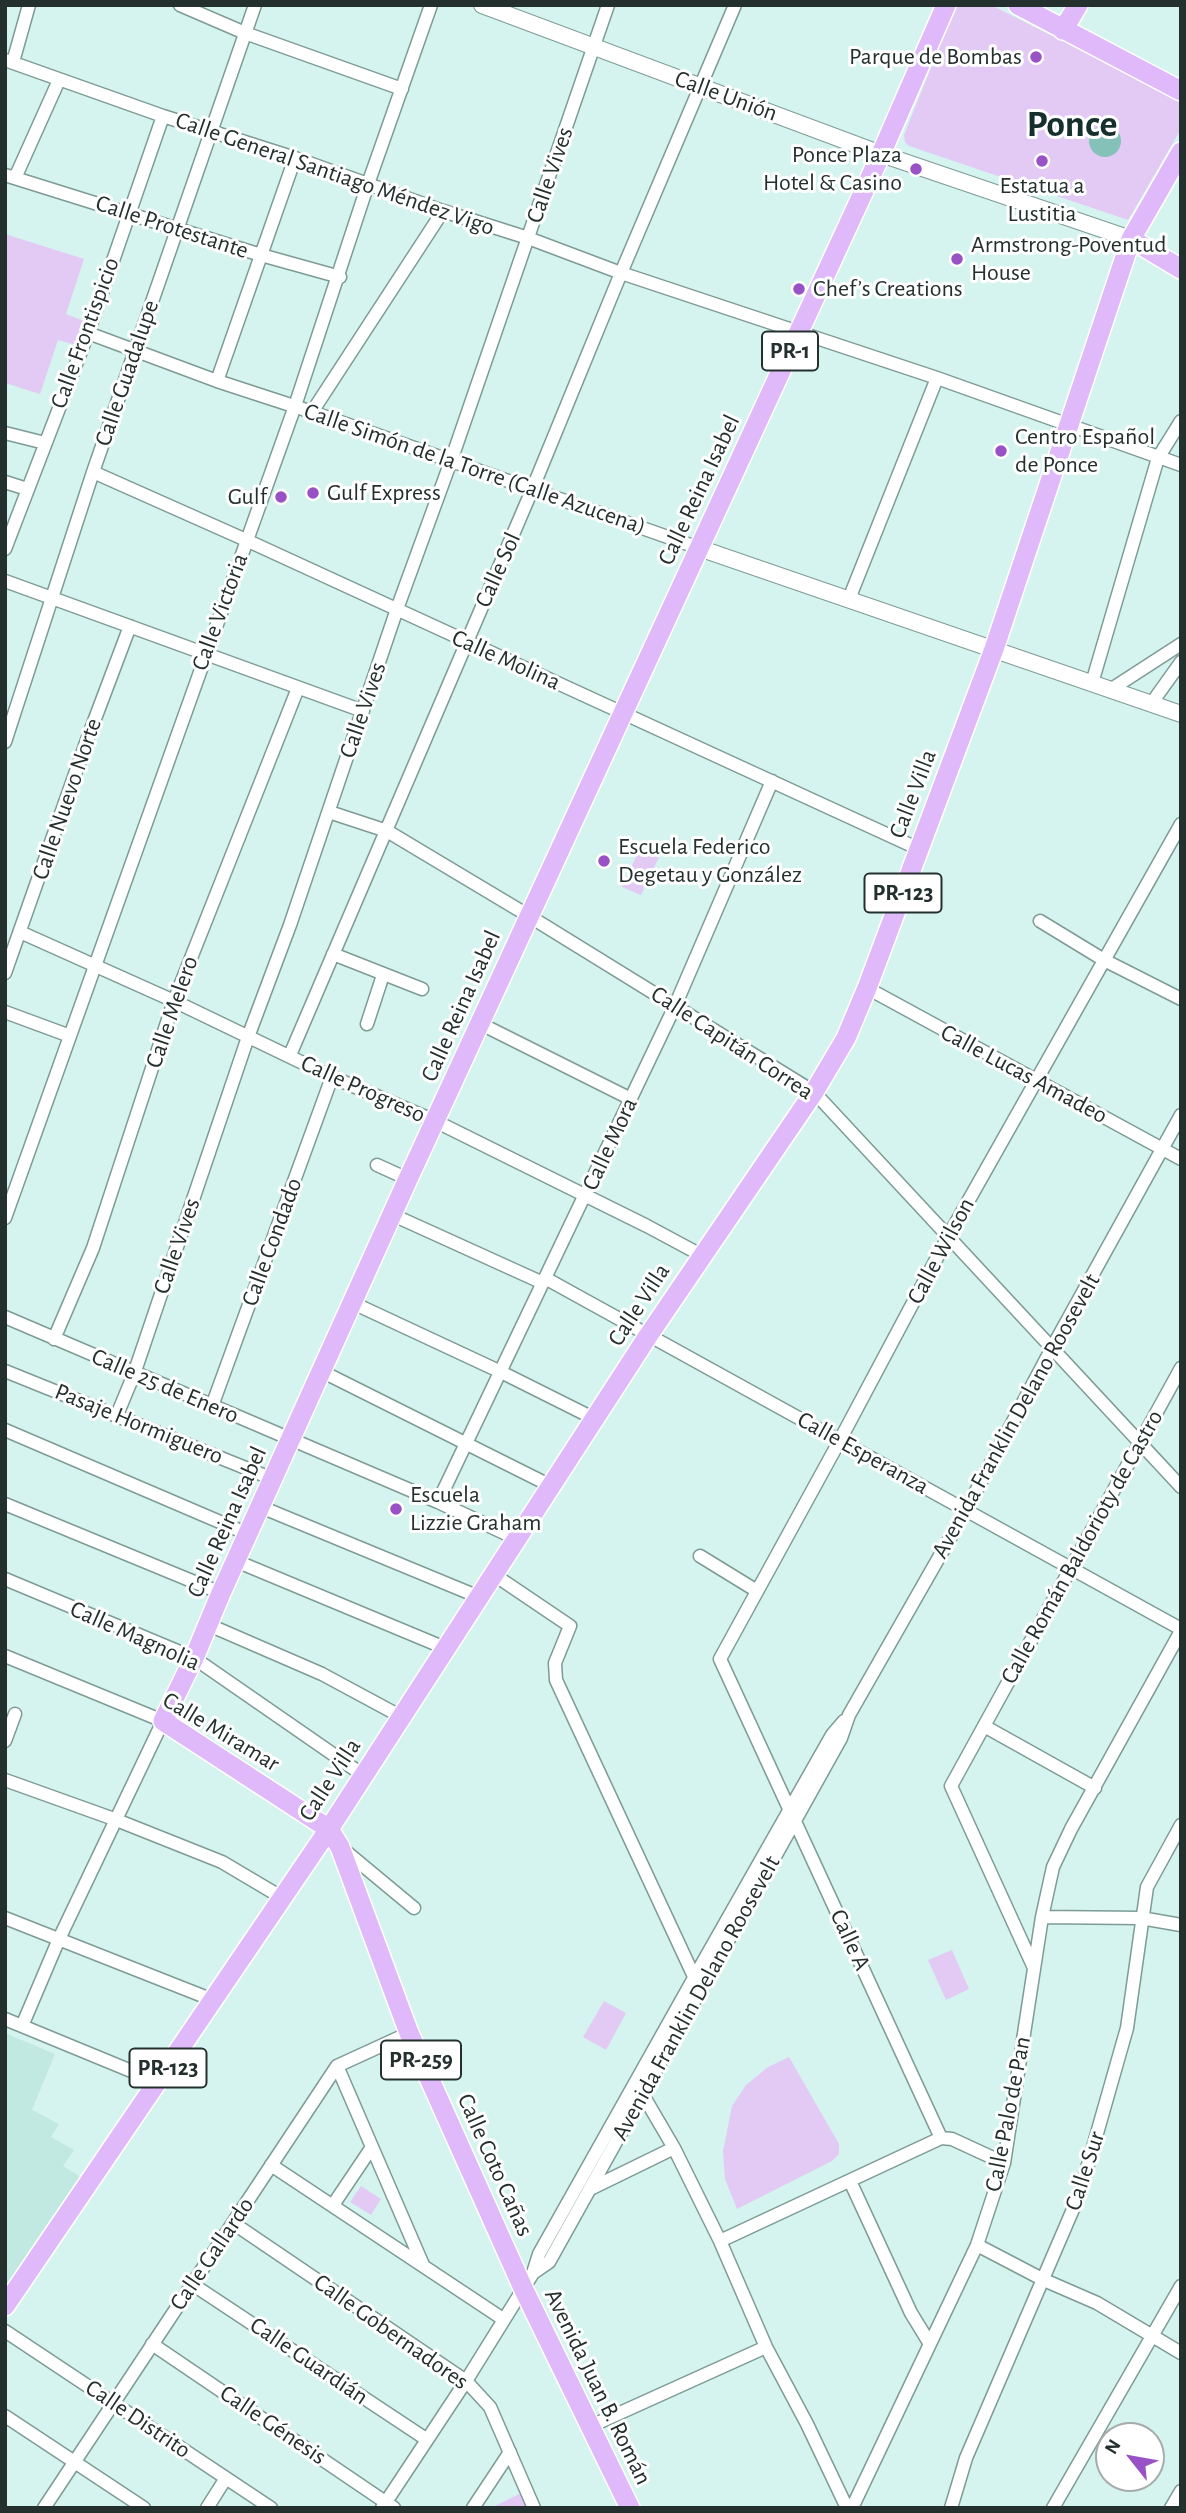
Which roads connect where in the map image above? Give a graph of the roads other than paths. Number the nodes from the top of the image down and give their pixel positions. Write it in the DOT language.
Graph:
graph roads {
  1 [pos="29,5"];
  2 [pos="180,5"];
  3 [pos="255,5"];
  4 [pos="431,5"];
  5 [pos="481,5"];
  6 [pos="608,5"];
  7 [pos="734,5"];
  8 [pos="946,5"];
  9 [pos="1018,5"];
  10 [pos="1078,5"];
  11 [pos="1063,30"];
  12 [pos="245,33"];
  13 [pos="594,46"];
  14 [pos="9,61"];
  15 [pos="59,80"];
  16 [pos="701,87"];
  17 [pos="402,89"];
  18 [pos="1181,91"];
  19 [pos="163,116"];
  20 [pos="211,131"];
  21 [pos="1181,152"];
  22 [pos="881,154"];
  23 [pos="295,158"];
  24 [pos="10,176"];
  25 [pos="368,184"];
  26 [pos="443,211"];
  27 [pos="128,213"];
  28 [pos="177,229"];
  29 [pos="528,238"];
  30 [pos="1131,239"];
  31 [pos="261,256"];
  32 [pos="1181,269"];
  33 [pos="621,273"];
  34 [pos="340,277"];
  35 [pos="799,331"];
  36 [pos="88,333"];
  37 [pos="135,351"];
  38 [pos="937,378"];
  39 [pos="217,381"];
  40 [pos="295,406"];
  41 [pos="312,412"];
  42 [pos="1181,421"];
  43 [pos="1068,426"];
  44 [pos="5,433"];
  45 [pos="45,443"];
  46 [pos="1158,458"];
  47 [pos="451,461"];
  48 [pos="1181,465"];
  49 [pos="93,472"];
  50 [pos="5,482"];
  51 [pos="27,489"];
  52 [pos="532,490"];
  53 [pos="246,540"];
  54 [pos="699,548"];
  55 [pos="5,549"];
  56 [pos="5,581"];
  57 [pos="53,599"];
  58 [pos="849,599"];
  59 [pos="397,609"];
  60 [pos="130,626"];
  61 [pos="466,642"];
  62 [pos="1181,644"];
  63 [pos="994,649"];
  64 [pos="205,653"];
  65 [pos="1181,662"];
  66 [pos="1092,683"];
  67 [pos="298,688"];
  68 [pos="1110,690"];
  69 [pos="1151,704"];
  70 [pos="363,711"];
  71 [pos="624,712"];
  72 [pos="1181,714"];
  73 [pos="5,742"];
  74 [pos="772,781"];
  75 [pos="329,812"];
  76 [pos="1181,824"];
  77 [pos="387,831"];
  78 [pos="919,849"];
  79 [pos="529,916"];
  80 [pos="1040,921"];
  81 [pos="20,932"];
  82 [pos="333,954"];
  83 [pos="1104,960"];
  84 [pos="94,965"];
  85 [pos="5,973"];
  86 [pos="383,975"];
  87 [pos="867,988"];
  88 [pos="422,989"];
  89 [pos="1181,999"];
  90 [pos="174,1001"];
  91 [pos="675,1006"];
  92 [pos="5,1012"];
  93 [pos="367,1024"];
  94 [pos="481,1024"];
  95 [pos="69,1036"];
  96 [pos="248,1037"];
  97 [pos="290,1055"];
  98 [pos="332,1077"];
  99 [pos="1036,1080"];
  100 [pos="814,1092"];
  101 [pos="631,1099"];
  102 [pos="1181,1115"];
  103 [pos="435,1121"];
  104 [pos="1162,1148"];
  105 [pos="1181,1159"];
  106 [pos="377,1165"];
  107 [pos="408,1179"];
  108 [pos="585,1196"];
  109 [pos="393,1215"];
  110 [pos="5,1218"];
  111 [pos="948,1237"];
  112 [pos="701,1255"];
  113 [pos="544,1281"];
  114 [pos="353,1303"];
  115 [pos="5,1317"];
  116 [pos="648,1336"];
  117 [pos="54,1339"];
  118 [pos="1052,1348"];
  119 [pos="1181,1368"];
  120 [pos="5,1371"];
  121 [pos="321,1371"];
  122 [pos="501,1372"];
  123 [pos="134,1374"];
  124 [pos="212,1406"];
  125 [pos="117,1415"];
  126 [pos="595,1419"];
  127 [pos="5,1430"];
  128 [pos="290,1439"];
  129 [pos="840,1440"];
  130 [pos="466,1442"];
  131 [pos="1138,1444"];
  132 [pos="273,1479"];
  133 [pos="551,1486"];
  134 [pos="1181,1487"];
  135 [pos="438,1502"];
  136 [pos="5,1504"];
  137 [pos="261,1507"];
  138 [pos="966,1510"];
  139 [pos="248,1534"];
  140 [pos="517,1539"];
  141 [pos="701,1556"];
  142 [pos="236,1561"];
  143 [pos="1071,1569"];
  144 [pos="493,1574"];
  145 [pos="5,1579"];
  146 [pos="757,1591"];
  147 [pos="221,1592"];
  148 [pos="479,1597"];
  149 [pos="209,1625"];
  150 [pos="1181,1630"];
  151 [pos="445,1648"];
  152 [pos="5,1656"];
  153 [pos="194,1658"];
  154 [pos="730,1682"];
  155 [pos="15,1714"];
  156 [pos="400,1716"];
  157 [pos="163,1721"];
  158 [pos="984,1726"];
  159 [pos="5,1741"];
  160 [pos="363,1775"];
  161 [pos="5,1780"];
  162 [pos="1095,1788"];
  163 [pos="792,1816"];
  164 [pos="114,1819"];
  165 [pos="1181,1825"];
  166 [pos="329,1829"];
  167 [pos="340,1847"];
  168 [pos="281,1897"];
  169 [pos="414,1908"];
  170 [pos="5,1917"];
  171 [pos="1042,1917"];
  172 [pos="1142,1918"];
  173 [pos="1181,1925"];
  174 [pos="59,1939"];
  175 [pos="1034,1968"];
  176 [pos="697,1984"];
  177 [pos="213,2000"];
  178 [pos="5,2020"];
  179 [pos="22,2026"];
  180 [pos="409,2033"];
  181 [pos="337,2066"];
  182 [pos="158,2082"];
  183 [pos="638,2091"];
  184 [pos="941,2138"];
  185 [pos="372,2147"];
  186 [pos="674,2148"];
  187 [pos="1004,2163"];
  188 [pos="271,2165"];
  189 [pos="850,2181"];
  190 [pos="590,2189"];
  191 [pos="333,2205"];
  192 [pos="233,2223"];
  193 [pos="720,2241"];
  194 [pos="977,2245"];
  195 [pos="423,2265"];
  196 [pos="528,2280"];
  197 [pos="1044,2280"];
  198 [pos="192,2284"];
  199 [pos="1181,2286"];
  200 [pos="5,2306"];
  201 [pos="503,2319"];
  202 [pos="5,2332"];
  203 [pos="1152,2336"];
  204 [pos="152,2344"];
  205 [pos="930,2344"];
  206 [pos="766,2347"];
  207 [pos="1181,2353"];
  208 [pos="466,2381"];
  209 [pos="113,2402"];
  210 [pos="5,2416"];
  211 [pos="591,2426"];
  212 [pos="426,2439"];
  213 [pos="510,2452"];
  214 [pos="75,2463"];
  215 [pos="226,2478"];
  216 [pos="1181,2491"];
  217 [pos="125,2503"];
  218 [pos="387,2506"];
  219 [pos="44,2508"];
  220 [pos="144,2508"];
  221 [pos="206,2508"];
  222 [pos="271,2508"];
  223 [pos="473,2508"];
  224 [pos="534,2508"];
  225 [pos="630,2508"];
  226 [pos="850,2508"];
  227 [pos="951,2508"];
  228 [pos="1053,2508"];
  229 [pos="1171,2508"];
  1 -- 14 [label="street"];
  2 -- 12 [label="street"];
  3 -- 12 [label="street, Calle Guadalupe"];
  4 -- 17 [label="street, Calle Victoria"];
  5 -- 13 [label="street, Calle Unión"];
  6 -- 13 [label="street, Calle Vives"];
  7 -- 16 [label="street, Calle Sol"];
  8 -- 22 [label="main road, Calle Reina Isabel / PR-1"];
  9 -- 11 [label="main road"];
  10 -- 11 [label="main road"];
  11 -- 18 [label="main road"];
  12 -- 17 [label="street"];
  12 -- 20 [label="street, Calle Guadalupe"];
  13 -- 16 [label="street, Calle Unión"];
  13 -- 29 [label="street, Calle Vives"];
  14 -- 15 [label="street, Calle General Santiago Méndez Vigo"];
  15 -- 19 [label="street, Calle General Santiago Méndez Vigo"];
  15 -- 24 [label="street"];
  16 -- 22 [label="street, Calle Unión"];
  16 -- 33 [label="street, Calle Sol"];
  17 -- 25 [label="street, Calle Victoria"];
  19 -- 20 [label="street, Calle General Santiago Méndez Vigo"];
  19 -- 27 [label="street, Calle Frontispicio"];
  20 -- 23 [label="street, Calle General Santiago Méndez Vigo"];
  20 -- 28 [label="street, Calle Guadalupe"];
  21 -- 30 [label="main road, Calle Villa"];
  22 -- 30 [label="street, Calle Unión"];
  22 -- 35 [label="main road, Calle Reina Isabel / PR-1"];
  23 -- 25 [label="street, Calle General Santiago Méndez Vigo"];
  23 -- 31 [label="street"];
  24 -- 27 [label="street, Calle Protestante"];
  25 -- 26 [label="street, Calle General Santiago Méndez Vigo"];
  25 -- 34 [label="street, Calle Victoria"];
  26 -- 29 [label="street, Calle General Santiago Méndez Vigo"];
  26 -- 41 [label="street"];
  27 -- 28 [label="street, Calle Protestante"];
  27 -- 36 [label="street, Calle Frontispicio"];
  28 -- 31 [label="street, Calle Protestante"];
  28 -- 37 [label="street, Calle Guadalupe"];
  29 -- 33 [label="street, Calle General Santiago Méndez Vigo"];
  29 -- 47 [label="street, Calle Vives"];
  30 -- 32 [label="main road"];
  30 -- 43 [label="main road, Calle Villa / PR-123"];
  31 -- 34 [label="street, Calle Protestante"];
  31 -- 39 [label="street"];
  33 -- 35 [label="street, Calle General Santiago Méndez Vigo"];
  33 -- 52 [label="street, Calle Sol"];
  34 -- 40 [label="street, Calle Victoria"];
  35 -- 38 [label="street, Calle General Santiago Méndez Vigo"];
  35 -- 54 [label="main road, Calle Reina Isabel / PR-1"];
  36 -- 37 [label="street, Calle Simón de la Torre (Calle Azucena)"];
  36 -- 45 [label="street, Calle Frontispicio"];
  37 -- 39 [label="street, Calle Simón de la Torre (Calle Azucena)"];
  37 -- 49 [label="street, Calle Guadalupe"];
  38 -- 43 [label="street, Calle General Santiago Méndez Vigo"];
  38 -- 58 [label="street"];
  39 -- 40 [label="street, Calle Simón de la Torre (Calle Azucena)"];
  40 -- 41 [label="street, Calle Simón de la Torre (Calle Azucena)"];
  40 -- 53 [label="street, Calle Victoria"];
  41 -- 47 [label="street, Calle Simón de la Torre (Calle Azucena)"];
  42 -- 46 [label="street"];
  43 -- 46 [label="street, Calle General Santiago Méndez Vigo"];
  43 -- 63 [label="main road, Calle Villa / PR-123"];
  44 -- 45 [label="street"];
  45 -- 51 [label="street, Calle Frontispicio"];
  46 -- 48 [label="street, Calle General Santiago Méndez Vigo"];
  46 -- 66 [label="street"];
  47 -- 52 [label="street, Calle Simón de la Torre (Calle Azucena)"];
  47 -- 59 [label="street, Calle Vives"];
  49 -- 53 [label="street, Calle Molina"];
  49 -- 57 [label="street, Calle Guadalupe"];
  50 -- 51 [label="street"];
  51 -- 55 [label="street, Calle Frontispicio"];
  52 -- 54 [label="street, Calle Simón de la Torre (Calle Azucena)"];
  52 -- 61 [label="street, Calle Sol"];
  53 -- 59 [label="street, Calle Molina"];
  53 -- 64 [label="street, Calle Victoria"];
  54 -- 58 [label="street, Calle Simón de la Torre (Calle Azucena)"];
  54 -- 71 [label="main road, Calle Reina Isabel"];
  56 -- 57 [label="street"];
  57 -- 60 [label="street"];
  57 -- 73 [label="street, Calle Guadalupe"];
  58 -- 63 [label="street, Calle Simón de la Torre (Calle Azucena)"];
  59 -- 61 [label="street, Calle Molina"];
  59 -- 70 [label="street, Calle Vives"];
  60 -- 64 [label="street"];
  60 -- 81 [label="street, Calle Nuevo Norte"];
  61 -- 71 [label="street, Calle Molina"];
  61 -- 77 [label="street, Calle Sol"];
  62 -- 68 [label="street"];
  63 -- 66 [label="street, Calle Simón de la Torre (Calle Azucena)"];
  63 -- 78 [label="main road, Calle Villa / PR-123"];
  64 -- 67 [label="street"];
  64 -- 84 [label="street, Calle Victoria"];
  65 -- 69 [label="street"];
  66 -- 68 [label="street, Calle Simón de la Torre (Calle Azucena)"];
  67 -- 70 [label="street"];
  67 -- 90 [label="street, Calle Melero"];
  68 -- 69 [label="street, Calle Simón de la Torre (Calle Azucena)"];
  69 -- 72 [label="street, Calle Simón de la Torre (Calle Azucena)"];
  70 -- 75 [label="street, Calle Vives"];
  71 -- 74 [label="street, Calle Molina"];
  71 -- 79 [label="main road, Calle Reina Isabel"];
  74 -- 78 [label="street, Calle Molina"];
  74 -- 91 [label="street, Calle Mora"];
  75 -- 77 [label="street, Calle Capitán Correa"];
  75 -- 96 [label="street, Calle Vives"];
  76 -- 83 [label="street, Calle Wilson"];
  77 -- 79 [label="street, Calle Capitán Correa"];
  77 -- 82 [label="street, Calle Sol"];
  78 -- 87 [label="main road, Calle Villa / PR-123"];
  79 -- 91 [label="street, Calle Capitán Correa"];
  79 -- 94 [label="main road, Calle Reina Isabel"];
  80 -- 83 [label="street"];
  81 -- 84 [label="street, Calle Progreso"];
  81 -- 85 [label="street, Calle Nuevo Norte"];
  82 -- 86 [label="street"];
  82 -- 97 [label="street, Calle Sol"];
  83 -- 89 [label="street"];
  83 -- 99 [label="street, Calle Wilson"];
  84 -- 90 [label="street, Calle Progreso"];
  84 -- 95 [label="street, Calle Victoria"];
  86 -- 88 [label="street"];
  86 -- 93 [label="street"];
  87 -- 99 [label="street, Calle Lucas Amadeo"];
  87 -- 100 [label="main road, Calle Villa / PR-123"];
  90 -- 96 [label="street, Calle Progreso"];
  90 -- 117 [label="street, Calle Melero"];
  91 -- 100 [label="street, Calle Capitán Correa"];
  91 -- 101 [label="street, Calle Mora"];
  92 -- 95 [label="street"];
  94 -- 101 [label="street"];
  94 -- 103 [label="main road, Calle Reina Isabel"];
  95 -- 110 [label="street, Calle Victoria"];
  96 -- 97 [label="street, Calle Progreso"];
  96 -- 123 [label="street, Calle Vives"];
  97 -- 98 [label="street, Calle Progreso"];
  98 -- 103 [label="street, Calle Progreso"];
  98 -- 124 [label="street, Calle Condado"];
  99 -- 104 [label="street, Calle Lucas Amadeo"];
  99 -- 111 [label="street, Calle Wilson"];
  100 -- 111 [label="street, Calle Capitán Correa"];
  100 -- 112 [label="main road, Calle Villa / PR-123"];
  101 -- 108 [label="street, Calle Mora"];
  102 -- 104 [label="street, Avenida Franklin Delano Roosevelt"];
  103 -- 107 [label="main road, Calle Reina Isabel"];
  103 -- 108 [label="street, Calle Progreso"];
  104 -- 105 [label="street, Calle Lucas Amadeo"];
  104 -- 118 [label="street, Avenida Franklin Delano Roosevelt"];
  106 -- 107 [label="street"];
  107 -- 109 [label="main road, Calle Reina Isabel"];
  108 -- 112 [label="street, Calle Progreso"];
  108 -- 113 [label="street, Calle Mora"];
  109 -- 113 [label="street, Calle Esperanza"];
  109 -- 114 [label="main road, Calle Reina Isabel"];
  111 -- 118 [label="street, Calle Capitán Correa"];
  111 -- 129 [label="street, Calle Wilson"];
  112 -- 116 [label="main road, Calle Villa / PR-123"];
  113 -- 116 [label="street, Calle Esperanza"];
  113 -- 122 [label="street, Calle Mora"];
  114 -- 121 [label="main road, Calle Reina Isabel"];
  114 -- 122 [label="street"];
  115 -- 117 [label="street, Calle 25 de Enero"];
  116 -- 126 [label="main road, Calle Villa / PR-123"];
  116 -- 129 [label="street, Calle Esperanza"];
  117 -- 123 [label="street, Calle 25 de Enero"];
  118 -- 131 [label="street, Calle Capitán Correa"];
  118 -- 138 [label="street, Avenida Franklin Delano Roosevelt"];
  119 -- 131 [label="street, Calle Román Baldorioty de Castro"];
  120 -- 125 [label="street, Pasaje Hormiguero"];
  121 -- 128 [label="main road, Calle Reina Isabel"];
  121 -- 130 [label="street"];
  122 -- 126 [label="street"];
  122 -- 130 [label="street, Calle Mora"];
  123 -- 124 [label="street, Calle 25 de Enero"];
  123 -- 125 [label="street, Calle Vives"];
  124 -- 128 [label="street, Calle 25 de Enero"];
  125 -- 132 [label="street, Pasaje Hormiguero"];
  126 -- 133 [label="main road, Calle Villa / PR-123"];
  127 -- 139 [label="street"];
  128 -- 132 [label="main road, Calle Reina Isabel"];
  128 -- 135 [label="street, Calle 25 de Enero"];
  129 -- 138 [label="street, Calle Esperanza"];
  129 -- 146 [label="street, Calle Wilson"];
  130 -- 133 [label="street"];
  130 -- 135 [label="street, Calle Mora"];
  131 -- 134 [label="street, Calle Capitán Correa"];
  131 -- 143 [label="street, Calle Román Baldorioty de Castro"];
  132 -- 137 [label="main road, Calle Reina Isabel"];
  133 -- 140 [label="main road, Calle Villa / PR-123"];
  135 -- 140 [label="street, Calle 25 de Enero"];
  136 -- 147 [label="street"];
  137 -- 139 [label="main road, Calle Reina Isabel"];
  137 -- 148 [label="street"];
  138 -- 143 [label="street, Calle Esperanza"];
  138 -- 163 [label="street, Avenida Franklin Delano Roosevelt"];
  139 -- 142 [label="main road, Calle Reina Isabel"];
  140 -- 144 [label="main road, Calle Villa / PR-123"];
  141 -- 146 [label="street"];
  142 -- 147 [label="main road, Calle Reina Isabel"];
  142 -- 151 [label="street"];
  143 -- 150 [label="street, Calle Esperanza"];
  143 -- 158 [label="street, Calle Román Baldorioty de Castro"];
  144 -- 148 [label="main road, Calle Villa / PR-123"];
  144 -- 176 [label="street"];
  145 -- 153 [label="street, Calle Magnolia"];
  146 -- 154 [label="street, Calle Wilson"];
  147 -- 149 [label="main road, Calle Reina Isabel"];
  148 -- 151 [label="main road, Calle Villa / PR-123"];
  149 -- 153 [label="main road, Calle Reina Isabel"];
  149 -- 156 [label="street"];
  150 -- 162 [label="street, Calle Palo de Pan"];
  151 -- 156 [label="main road, Calle Villa / PR-123"];
  152 -- 157 [label="street, Calle Miramar"];
  153 -- 157 [label="main road, Calle Reina Isabel"];
  153 -- 160 [label="street, Calle Magnolia"];
  154 -- 163 [label="street, Calle A"];
  155 -- 159 [label="street"];
  156 -- 160 [label="main road, Calle Villa / PR-123"];
  157 -- 164 [label="street, Calle Reina Isabel"];
  157 -- 166 [label="main road, Calle Miramar"];
  158 -- 162 [label="street"];
  158 -- 175 [label="street, Calle Román Baldorioty de Castro"];
  160 -- 166 [label="main road, Calle Villa / PR-123"];
  161 -- 164 [label="street"];
  162 -- 171 [label="street, Calle Palo de Pan"];
  163 -- 176 [label="street, Avenida Franklin Delano Roosevelt"];
  163 -- 184 [label="street, Calle A"];
  164 -- 168 [label="street"];
  164 -- 174 [label="street, Calle Reina Isabel"];
  165 -- 172 [label="street, Calle Sur"];
  166 -- 167 [label="main road, Calle Coto Cañas / PR-259"];
  166 -- 168 [label="main road, Calle Villa / PR-123"];
  167 -- 169 [label="street"];
  167 -- 180 [label="main road, Calle Coto Cañas / PR-259"];
  168 -- 177 [label="main road, Calle Villa / PR-123"];
  170 -- 174 [label="street"];
  171 -- 172 [label="street"];
  171 -- 175 [label="street, Calle Palo de Pan"];
  172 -- 173 [label="street"];
  172 -- 197 [label="street, Calle Sur"];
  174 -- 177 [label="street"];
  174 -- 179 [label="street, Calle Reina Isabel"];
  175 -- 187 [label="street, Calle Palo de Pan"];
  176 -- 183 [label="street, Avenida Franklin Delano Roosevelt"];
  177 -- 182 [label="main road, Calle Villa / PR-123"];
  178 -- 179 [label="street"];
  179 -- 182 [label="street"];
  180 -- 181 [label="street"];
  180 -- 196 [label="main road, Calle Coto Cañas / PR-259"];
  181 -- 185 [label="street"];
  181 -- 188 [label="street, Calle Gallardo"];
  182 -- 200 [label="main road, Calle Villa / PR-123"];
  183 -- 186 [label="street"];
  183 -- 190 [label="street, Avenida Franklin Delano Roosevelt"];
  183 -- 196 [label="street, Avenida Franklin Delano Roosevelt"];
  184 -- 187 [label="street"];
  184 -- 189 [label="street"];
  185 -- 191 [label="street"];
  185 -- 195 [label="street"];
  186 -- 190 [label="street"];
  186 -- 193 [label="street"];
  187 -- 194 [label="street, Calle Palo de Pan"];
  188 -- 191 [label="street"];
  188 -- 192 [label="street, Calle Gallardo"];
  189 -- 193 [label="street"];
  189 -- 205 [label="street"];
  190 -- 196 [label="street, Avenida Franklin Delano Roosevelt"];
  191 -- 195 [label="street"];
  192 -- 198 [label="street, Calle Gallardo"];
  192 -- 208 [label="street, Calle Gobernadores"];
  193 -- 206 [label="street"];
  194 -- 197 [label="street"];
  194 -- 205 [label="street, Calle Palo de Pan"];
  195 -- 201 [label="street"];
  196 -- 201 [label="street, Avenida Franklin Delano Roosevelt"];
  196 -- 211 [label="main road, Avenida Juan B. Román / PR-259"];
  197 -- 203 [label="street"];
  197 -- 227 [label="street, Calle Sur"];
  198 -- 204 [label="street, Calle Gallardo"];
  198 -- 212 [label="street, Calle Guardián"];
  199 -- 203 [label="street"];
  201 -- 208 [label="street, Avenida Franklin Delano Roosevelt"];
  202 -- 209 [label="street, Calle Distrito"];
  203 -- 207 [label="street"];
  203 -- 228 [label="street"];
  204 -- 209 [label="street, Calle Gallardo"];
  204 -- 218 [label="street, Calle Génesis"];
  205 -- 226 [label="street, Calle Palo de Pan"];
  206 -- 211 [label="street"];
  206 -- 226 [label="street"];
  208 -- 212 [label="street, Avenida Franklin Delano Roosevelt"];
  208 -- 213 [label="street, Calle Gobernadores"];
  209 -- 214 [label="street, Calle Gallardo"];
  209 -- 215 [label="street, Calle Distrito"];
  210 -- 214 [label="street"];
  211 -- 225 [label="main road, Avenida Juan B. Román / PR-259"];
  212 -- 218 [label="street, Avenida Franklin Delano Roosevelt"];
  213 -- 223 [label="street"];
  213 -- 224 [label="street, Calle Gobernadores"];
  214 -- 217 [label="street"];
  214 -- 219 [label="street, Calle Gallardo"];
  215 -- 221 [label="street"];
  215 -- 222 [label="street, Calle Distrito"];
  216 -- 229 [label="street"];
  217 -- 220 [label="street"];
}
